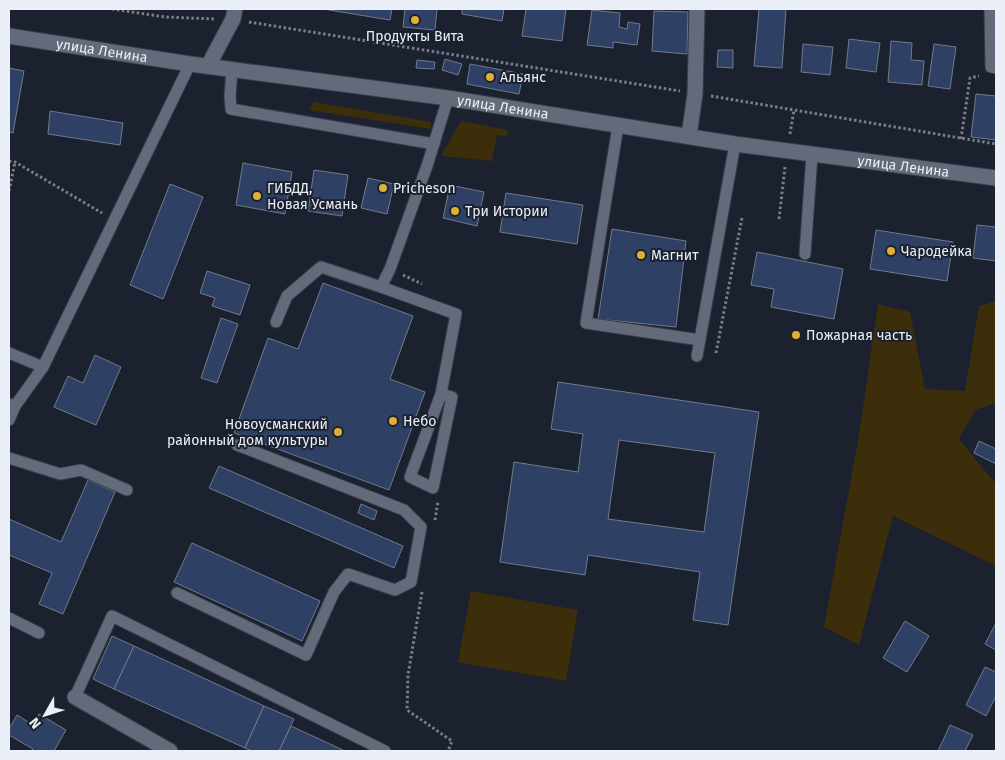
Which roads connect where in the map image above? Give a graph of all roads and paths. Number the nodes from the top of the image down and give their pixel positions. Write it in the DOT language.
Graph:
graph roads {
  1 [pos="112,9"];
  2 [pos="697,9"];
  3 [pos="990,9"];
  4 [pos="234,14"];
  5 [pos="9,36"];
  6 [pos="190,64"];
  7 [pos="208,66"];
  8 [pos="232,70"];
  9 [pos="992,71"];
  10 [pos="695,94"];
  11 [pos="448,98"];
  12 [pos="618,126"];
  13 [pos="689,136"];
  14 [pos="961,138"];
  15 [pos="434,144"];
  16 [pos="735,144"];
  17 [pos="996,144"];
  18 [pos="812,155"];
  19 [pos="9,161"];
  20 [pos="15,162"];
  21 [pos="996,178"];
  22 [pos="9,191"];
  23 [pos="742,218"];
  24 [pos="114,219"];
  25 [pos="805,254"];
  26 [pos="381,287"];
  27 [pos="276,322"];
  28 [pos="700,340"];
  29 [pos="9,353"];
  30 [pos="716,354"];
  31 [pos="696,356"];
  32 [pos="43,367"];
  33 [pos="441,394"];
  34 [pos="12,405"];
  35 [pos="9,420"];
  36 [pos="236,445"];
  37 [pos="9,458"];
  38 [pos="127,490"];
  39 [pos="177,593"];
  40 [pos="9,618"];
  41 [pos="39,633"];
  42 [pos="75,698"];
  43 [pos="170,751"];
  44 [pos="385,751"];
  1 -- 4 [label="path"];
  2 -- 10 [label="main road"];
  3 -- 9 [label="lane"];
  4 -- 7 [label="main road"];
  4 -- 10 [label="path"];
  5 -- 6 [label="main road, улица Ленина"];
  6 -- 7 [label="main road, улица Ленина"];
  6 -- 24 [label="lane"];
  7 -- 8 [label="main road, улица Ленина"];
  8 -- 11 [label="main road, улица Ленина"];
  8 -- 15 [label="lane"];
  9 -- 14 [label="path"];
  10 -- 13 [label="main road"];
  10 -- 14 [label="path"];
  11 -- 12 [label="main road, улица Ленина"];
  11 -- 15 [label="lane"];
  12 -- 13 [label="main road, улица Ленина"];
  12 -- 28 [label="lane"];
  13 -- 16 [label="main road, улица Ленина"];
  14 -- 17 [label="path"];
  15 -- 26 [label="lane"];
  16 -- 18 [label="main road, улица Ленина"];
  16 -- 28 [label="lane"];
  18 -- 21 [label="main road, улица Ленина"];
  18 -- 25 [label="lane"];
  19 -- 20 [label="path"];
  20 -- 22 [label="path"];
  20 -- 24 [label="path"];
  23 -- 30 [label="path"];
  24 -- 32 [label="lane"];
  26 -- 27 [label="lane"];
  26 -- 33 [label="lane"];
  28 -- 31 [label="lane"];
  29 -- 32 [label="lane"];
  32 -- 34 [label="lane"];
  33 -- 33 [label="lane"];
  34 -- 35 [label="lane"];
  36 -- 39 [label="lane"];
  37 -- 38 [label="lane"];
  40 -- 41 [label="lane"];
  42 -- 43 [label="main road"];
  42 -- 44 [label="lane"];
}
